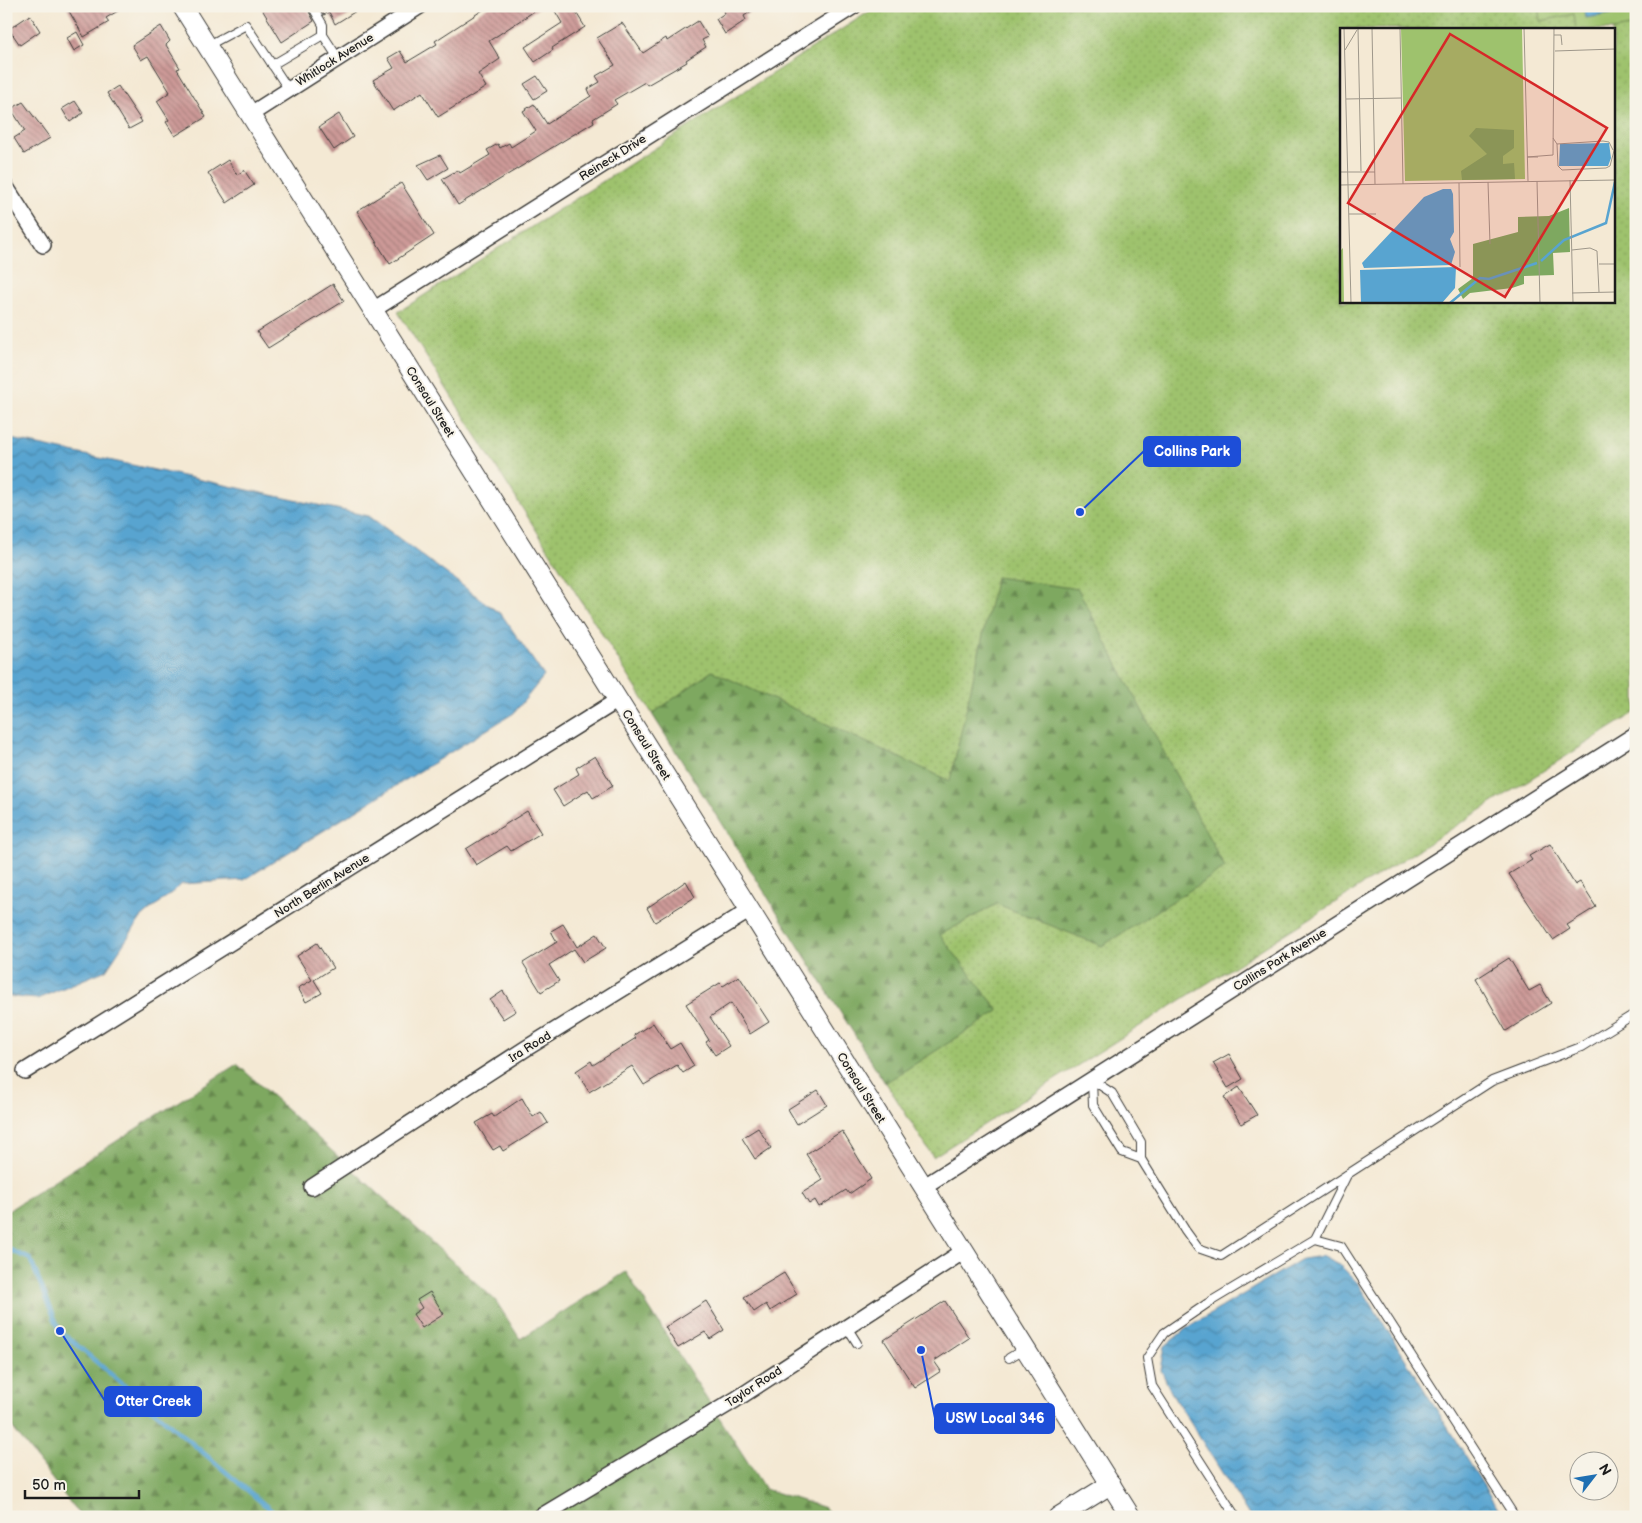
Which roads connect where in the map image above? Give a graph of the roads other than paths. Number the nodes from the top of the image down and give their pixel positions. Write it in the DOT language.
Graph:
graph roads {
  1 [pos="182,6"];
  2 [pos="312,6"];
  3 [pos="420,6"];
  4 [pos="854,6"];
  5 [pos="323,35"];
  6 [pos="207,46"];
  7 [pos="338,58"];
  8 [pos="272,65"];
  9 [pos="289,90"];
  10 [pos="251,114"];
  11 [pos="6,187"];
  12 [pos="43,245"];
  13 [pos="373,310"];
  14 [pos="618,700"];
  15 [pos="1636,734"];
  16 [pos="750,910"];
  17 [pos="1636,1013"];
  18 [pos="25,1071"];
  19 [pos="1092,1080"];
  20 [pos="1140,1159"];
  21 [pos="1347,1174"];
  22 [pos="312,1187"];
  23 [pos="924,1187"];
  24 [pos="1314,1239"];
  25 [pos="964,1251"];
  26 [pos="847,1327"];
  27 [pos="857,1343"];
  28 [pos="1111,1484"];
  29 [pos="540,1517"];
  30 [pos="1058,1517"];
  31 [pos="1131,1517"];
  32 [pos="1236,1517"];
  33 [pos="1515,1517"];
  1 -- 6 [label="street, Consaul Street"];
  2 -- 5 [label="lane"];
  3 -- 7 [label="street, Whitlock Avenue"];
  4 -- 13 [label="street, Reineck Drive"];
  5 -- 7 [label="lane"];
  5 -- 8 [label="lane"];
  6 -- 8 [label="lane"];
  6 -- 10 [label="street, Consaul Street"];
  7 -- 9 [label="street, Whitlock Avenue"];
  8 -- 9 [label="lane"];
  9 -- 10 [label="street, Whitlock Avenue"];
  10 -- 13 [label="street, Consaul Street"];
  11 -- 12 [label="street"];
  13 -- 14 [label="street, Consaul Street"];
  14 -- 16 [label="street, Consaul Street"];
  14 -- 18 [label="street, North Berlin Avenue"];
  15 -- 19 [label="street, Collins Park Avenue"];
  16 -- 22 [label="street, Ira Road"];
  16 -- 23 [label="street, Consaul Street"];
  17 -- 21 [label="lane"];
  19 -- 20 [label="lane"];
  19 -- 20 [label="lane"];
  19 -- 23 [label="street, Collins Park Avenue"];
  20 -- 21 [label="lane"];
  21 -- 24 [label="lane"];
  23 -- 25 [label="street, Consaul Street"];
  24 -- 32 [label="lane"];
  24 -- 33 [label="lane"];
  25 -- 26 [label="street, Taylor Road"];
  25 -- 28 [label="street, Consaul Street"];
  26 -- 27 [label="lane"];
  26 -- 29 [label="street, Taylor Road"];
  28 -- 30 [label="street"];
  28 -- 31 [label="street, Consaul Street"];
}
